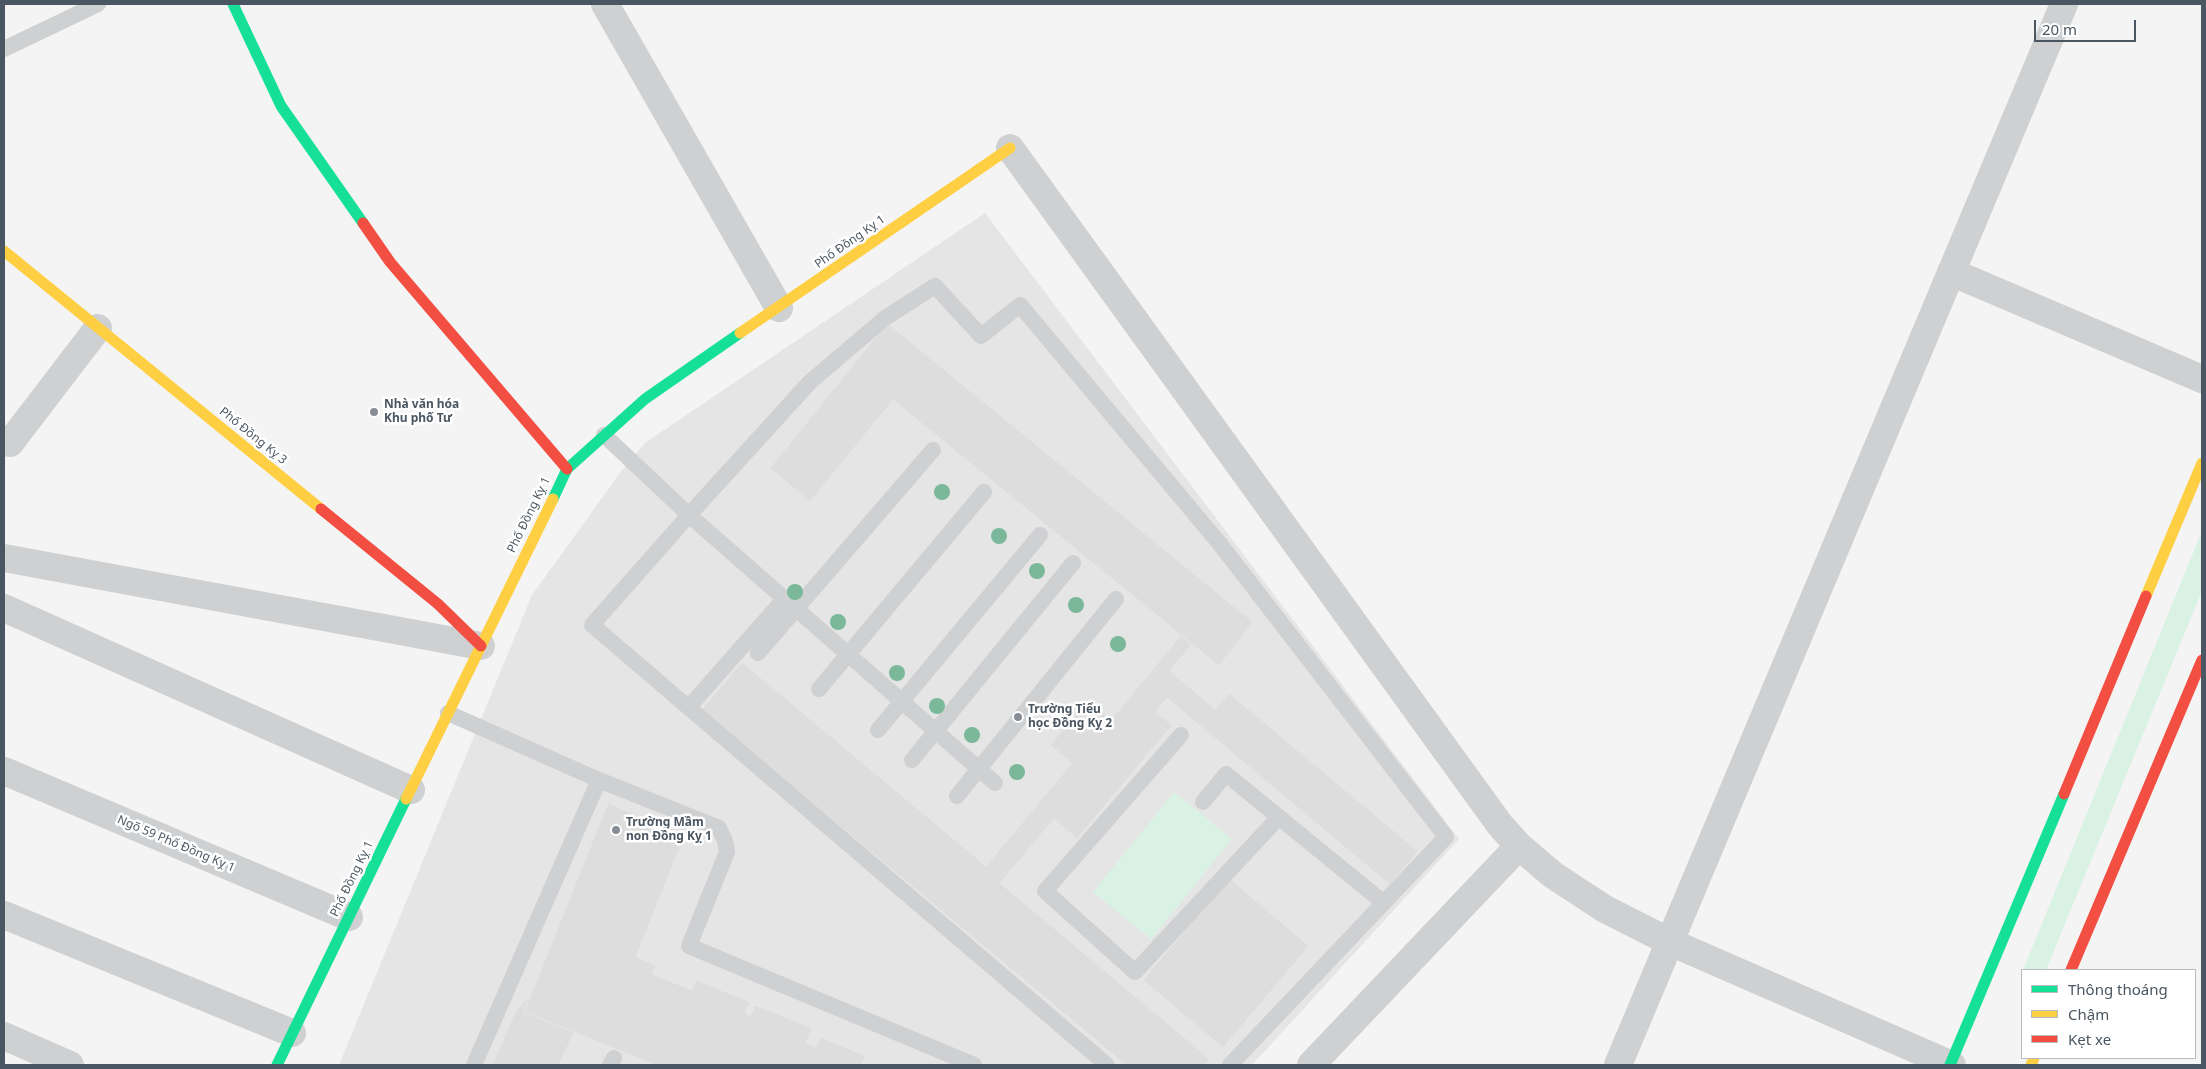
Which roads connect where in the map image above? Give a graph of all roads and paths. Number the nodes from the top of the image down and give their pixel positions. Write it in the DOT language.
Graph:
graph roads {
  1 [pos="98,4"];
  2 [pos="233,4"];
  3 [pos="605,4"];
  4 [pos="2064,4"];
  5 [pos="4,49"];
  6 [pos="1010,148"];
  7 [pos="4,251"];
  8 [pos="1951,272"];
  9 [pos="779,308"];
  10 [pos="98,328"];
  11 [pos="2202,379"];
  12 [pos="604,435"];
  13 [pos="4,439"];
  14 [pos="933,450"];
  15 [pos="2202,463"];
  16 [pos="566,469"];
  17 [pos="984,492"];
  18 [pos="689,515"];
  19 [pos="1040,535"];
  20 [pos="4,558"];
  21 [pos="1073,563"];
  22 [pos="1116,599"];
  23 [pos="790,604"];
  24 [pos="4,608"];
  25 [pos="481,646"];
  26 [pos="758,653"];
  27 [pos="847,654"];
  28 [pos="2202,660"];
  29 [pos="819,689"];
  30 [pos="902,702"];
  31 [pos="689,707"];
  32 [pos="448,713"];
  33 [pos="878,730"];
  34 [pos="936,731"];
  35 [pos="1181,735"];
  36 [pos="912,760"];
  37 [pos="979,769"];
  38 [pos="4,771"];
  39 [pos="599,780"];
  40 [pos="995,783"];
  41 [pos="411,790"];
  42 [pos="957,796"];
  43 [pos="1203,802"];
  44 [pos="1279,817"];
  45 [pos="1519,846"];
  46 [pos="1384,903"];
  47 [pos="4,915"];
  48 [pos="349,917"];
  49 [pos="1670,942"];
  50 [pos="2071,969"];
  51 [pos="292,1033"];
  52 [pos="4,1036"];
  53 [pos="70,1065"];
  54 [pos="277,1065"];
  55 [pos="474,1065"];
  56 [pos="974,1065"];
  57 [pos="1107,1065"];
  58 [pos="1230,1065"];
  59 [pos="1311,1065"];
  60 [pos="1618,1065"];
  61 [pos="1951,1065"];
  1 -- 5 [label="lane"];
  2 -- 16 [label="street"];
  3 -- 9 [label="street"];
  4 -- 8 [label="street"];
  6 -- 9 [label="street, Phố Đồng Kỵ 1"];
  6 -- 45 [label="street"];
  7 -- 10 [label="street, Phố Đồng Kỵ 3"];
  8 -- 11 [label="street"];
  8 -- 49 [label="street"];
  9 -- 12 [label="street, Phố Đồng Kỵ 1"];
  10 -- 13 [label="street"];
  10 -- 25 [label="street, Phố Đồng Kỵ 3"];
  12 -- 16 [label="street, Phố Đồng Kỵ 1"];
  12 -- 18 [label="lane"];
  14 -- 23 [label="lane"];
  15 -- 61 [label="street"];
  16 -- 25 [label="street, Phố Đồng Kỵ 1"];
  17 -- 27 [label="lane"];
  18 -- 23 [label="lane"];
  18 -- 31 [label="lane"];
  18 -- 46 [label="lane"];
  19 -- 30 [label="lane"];
  20 -- 25 [label="street"];
  21 -- 34 [label="lane"];
  22 -- 37 [label="lane"];
  23 -- 26 [label="lane"];
  23 -- 27 [label="lane"];
  23 -- 31 [label="lane"];
  24 -- 41 [label="street"];
  25 -- 32 [label="street, Phố Đồng Kỵ 1"];
  27 -- 29 [label="lane"];
  27 -- 30 [label="lane"];
  28 -- 50 [label="street"];
  30 -- 33 [label="lane"];
  30 -- 34 [label="lane"];
  31 -- 57 [label="lane"];
  32 -- 39 [label="lane"];
  32 -- 41 [label="street, Phố Đồng Kỵ 1"];
  34 -- 36 [label="lane"];
  34 -- 37 [label="lane"];
  35 -- 44 [label="lane"];
  37 -- 40 [label="lane"];
  37 -- 42 [label="lane"];
  38 -- 48 [label="street, Ngõ 59 Phố Đồng Kỵ 1"];
  39 -- 55 [label="lane"];
  39 -- 56 [label="lane"];
  41 -- 48 [label="street, Phố Đồng Kỵ 1"];
  43 -- 44 [label="lane"];
  44 -- 46 [label="lane"];
  45 -- 49 [label="street"];
  45 -- 59 [label="street"];
  46 -- 58 [label="lane"];
  47 -- 51 [label="street"];
  48 -- 51 [label="street, Phố Đồng Kỵ 1"];
  49 -- 60 [label="street"];
  49 -- 61 [label="street"];
  51 -- 54 [label="street, Phố Đồng Kỵ 1"];
  52 -- 53 [label="street"];
}
